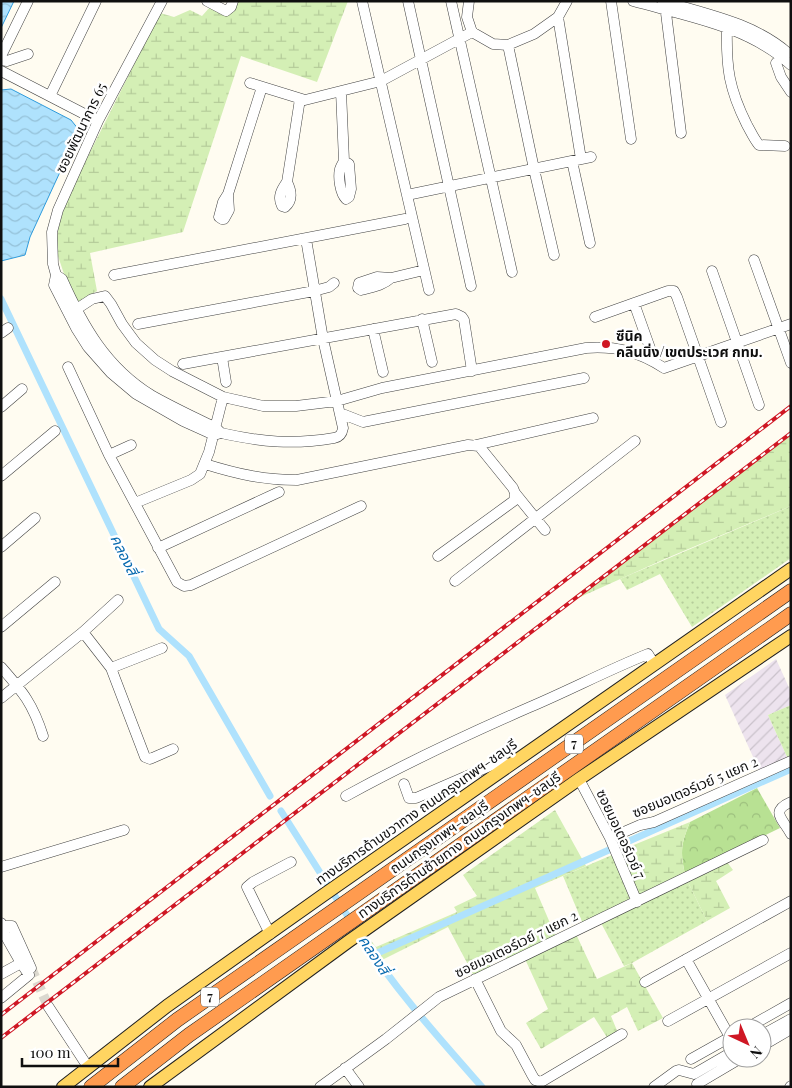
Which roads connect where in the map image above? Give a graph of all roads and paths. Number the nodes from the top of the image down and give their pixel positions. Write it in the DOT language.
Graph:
graph roads {
  1 [pos="28,1"];
  2 [pos="96,1"];
  3 [pos="162,1"];
  4 [pos="207,1"];
  5 [pos="233,1"];
  6 [pos="362,1"];
  7 [pos="408,1"];
  8 [pos="451,1"];
  9 [pos="470,1"];
  10 [pos="567,1"];
  11 [pos="611,1"];
  12 [pos="633,1"];
  13 [pos="668,4"];
  14 [pos="558,17"];
  15 [pos="727,28"];
  16 [pos="472,32"];
  17 [pos="459,38"];
  18 [pos="508,45"];
  19 [pos="28,54"];
  20 [pos="791,55"];
  21 [pos="1,56"];
  22 [pos="420,59"];
  23 [pos="1,60"];
  24 [pos="776,63"];
  25 [pos="791,65"];
  26 [pos="1,71"];
  27 [pos="381,81"];
  28 [pos="250,83"];
  29 [pos="262,87"];
  30 [pos="790,87"];
  31 [pos="341,91"];
  32 [pos="50,96"];
  33 [pos="300,98"];
  34 [pos="98,121"];
  35 [pos="682,133"];
  36 [pos="631,139"];
  37 [pos="785,146"];
  38 [pos="581,159"];
  39 [pos="344,160"];
  40 [pos="534,169"];
  41 [pos="492,178"];
  42 [pos="287,182"];
  43 [pos="450,188"];
  44 [pos="228,194"];
  45 [pos="407,195"];
  46 [pos="404,219"];
  47 [pos="306,238"];
  48 [pos="590,243"];
  49 [pos="554,255"];
  50 [pos="754,260"];
  51 [pos="424,270"];
  52 [pos="712,271"];
  53 [pos="512,272"];
  54 [pos="114,275"];
  55 [pos="391,278"];
  56 [pos="334,283"];
  57 [pos="472,286"];
  58 [pos="429,290"];
  59 [pos="314,291"];
  60 [pos="634,302"];
  61 [pos="72,312"];
  62 [pos="595,317"];
  63 [pos="422,319"];
  64 [pos="138,324"];
  65 [pos="791,324"];
  66 [pos="778,328"];
  67 [pos="373,329"];
  68 [pos="323,339"];
  69 [pos="737,343"];
  70 [pos="698,356"];
  71 [pos="222,357"];
  72 [pos="650,359"];
  73 [pos="432,362"];
  74 [pos="791,363"];
  75 [pos="183,364"];
  76 [pos="68,367"];
  77 [pos="472,371"];
  78 [pos="383,372"];
  79 [pos="584,378"];
  80 [pos="226,382"];
  81 [pos="22,390"];
  82 [pos="223,397"];
  83 [pos="337,401"];
  84 [pos="759,405"];
  85 [pos="1,407"];
  86 [pos="340,413"];
  87 [pos="593,418"];
  88 [pos="721,422"];
  89 [pos="55,432"];
  90 [pos="217,432"];
  91 [pos="635,442"];
  92 [pos="132,445"];
  93 [pos="476,445"];
  94 [pos="109,455"];
  95 [pos="205,464"];
  96 [pos="1,476"];
  97 [pos="279,492"];
  98 [pos="515,494"];
  99 [pos="135,503"];
  100 [pos="362,506"];
  101 [pos="35,518"];
  102 [pos="536,519"];
  103 [pos="545,530"];
  104 [pos="1,547"];
  105 [pos="158,548"];
  106 [pos="438,556"];
  107 [pos="791,569"];
  108 [pos="455,581"];
  109 [pos="55,582"];
  110 [pos="791,591"];
  111 [pos="118,600"];
  112 [pos="791,614"];
  113 [pos="1,627"];
  114 [pos="83,632"];
  115 [pos="791,636"];
  116 [pos="162,648"];
  117 [pos="654,664"];
  118 [pos="1,666"];
  119 [pos="111,668"];
  120 [pos="17,685"];
  121 [pos="1,698"];
  122 [pos="43,736"];
  123 [pos="173,749"];
  124 [pos="791,761"];
  125 [pos="510,765"];
  126 [pos="578,779"];
  127 [pos="404,784"];
  128 [pos="346,796"];
  129 [pos="791,802"];
  130 [pos="124,830"];
  131 [pos="791,834"];
  132 [pos="610,840"];
  133 [pos="763,840"];
  134 [pos="291,862"];
  135 [pos="1,866"];
  136 [pos="791,901"];
  137 [pos="637,902"];
  138 [pos="2,925"];
  139 [pos="270,934"];
  140 [pos="6,944"];
  141 [pos="791,953"];
  142 [pos="686,959"];
  143 [pos="26,966"];
  144 [pos="1,974"];
  145 [pos="474,979"];
  146 [pos="645,982"];
  147 [pos="1,998"];
  148 [pos="708,999"];
  149 [pos="791,1004"];
  150 [pos="48,1006"];
  151 [pos="765,1018"];
  152 [pos="791,1018"];
  153 [pos="668,1021"];
  154 [pos="722,1022"];
  155 [pos="772,1029"];
  156 [pos="791,1029"];
  157 [pos="622,1034"];
  158 [pos="772,1040"];
  159 [pos="722,1042"];
  160 [pos="722,1058"];
  161 [pos="691,1059"];
  162 [pos="88,1067"];
  163 [pos="345,1068"];
  164 [pos="724,1068"];
  165 [pos="697,1084"];
  166 [pos="63,1087"];
  167 [pos="91,1087"];
  168 [pos="122,1087"];
  169 [pos="150,1087"];
  170 [pos="320,1087"];
  171 [pos="358,1087"];
  172 [pos="654,1087"];
  1 -- 21 [label="street"];
  2 -- 32 [label="street"];
  3 -- 34 [label="street, ซอยพัฒนาการ 65"];
  4 -- 5 [label="street"];
  6 -- 27 [label="street"];
  7 -- 22 [label="street"];
  8 -- 17 [label="street"];
  9 -- 16 [label="street"];
  10 -- 14 [label="street"];
  11 -- 36 [label="street"];
  12 -- 13 [label="street"];
  13 -- 15 [label="street"];
  13 -- 20 [label="street"];
  13 -- 35 [label="street"];
  14 -- 18 [label="street"];
  14 -- 38 [label="street"];
  15 -- 25 [label="street"];
  15 -- 37 [label="street"];
  16 -- 17 [label="street"];
  16 -- 18 [label="street"];
  17 -- 22 [label="street"];
  17 -- 41 [label="street"];
  18 -- 40 [label="street"];
  19 -- 23 [label="street"];
  22 -- 27 [label="street"];
  22 -- 43 [label="street"];
  24 -- 30 [label="street"];
  26 -- 32 [label="street"];
  27 -- 31 [label="street"];
  27 -- 45 [label="street"];
  28 -- 29 [label="street"];
  29 -- 33 [label="street"];
  29 -- 44 [label="street"];
  31 -- 33 [label="street"];
  31 -- 39 [label="street"];
  32 -- 34 [label="street"];
  33 -- 42 [label="street"];
  34 -- 61 [label="street, ซอยพัฒนาการ 65"];
  38 -- 40 [label="street"];
  38 -- 48 [label="street"];
  40 -- 41 [label="street"];
  40 -- 49 [label="street"];
  41 -- 43 [label="street"];
  41 -- 53 [label="street"];
  43 -- 45 [label="street"];
  43 -- 57 [label="street"];
  45 -- 51 [label="street"];
  46 -- 47 [label="street"];
  47 -- 54 [label="street"];
  47 -- 59 [label="street"];
  50 -- 66 [label="street"];
  51 -- 55 [label="street"];
  51 -- 58 [label="street"];
  52 -- 69 [label="street"];
  56 -- 59 [label="street"];
  59 -- 64 [label="street"];
  59 -- 68 [label="street"];
  60 -- 62 [label="street"];
  60 -- 70 [label="street"];
  60 -- 72 [label="street"];
  61 -- 82 [label="street"];
  61 -- 90 [label="street, ซอยพัฒนาการ 65"];
  63 -- 67 [label="street"];
  63 -- 73 [label="street"];
  63 -- 77 [label="street"];
  65 -- 66 [label="street"];
  66 -- 69 [label="street"];
  66 -- 74 [label="street"];
  67 -- 68 [label="street"];
  67 -- 78 [label="street"];
  68 -- 71 [label="street"];
  68 -- 83 [label="street"];
  69 -- 70 [label="street"];
  69 -- 84 [label="street"];
  70 -- 72 [label="street"];
  70 -- 88 [label="street"];
  71 -- 75 [label="street"];
  71 -- 80 [label="street"];
  72 -- 77 [label="street"];
  76 -- 94 [label="street"];
  77 -- 83 [label="street"];
  79 -- 86 [label="street"];
  81 -- 85 [label="street"];
  82 -- 83 [label="street"];
  82 -- 90 [label="street"];
  83 -- 86 [label="street"];
  86 -- 90 [label="street, ซอยพัฒนาการ 65"];
  87 -- 93 [label="street"];
  89 -- 96 [label="street"];
  90 -- 95 [label="street"];
  91 -- 102 [label="street"];
  92 -- 94 [label="street"];
  93 -- 95 [label="street"];
  93 -- 98 [label="street"];
  94 -- 99 [label="street"];
  95 -- 99 [label="street"];
  97 -- 105 [label="street"];
  98 -- 102 [label="street"];
  98 -- 106 [label="street"];
  99 -- 105 [label="street"];
  100 -- 105 [label="street"];
  101 -- 104 [label="street"];
  102 -- 103 [label="street"];
  102 -- 108 [label="street"];
  107 -- 117 [label="main road, ทางบริการด้านขวาทาง ถนนกรุงเทพฯ-ชลบุรี"];
  109 -- 113 [label="street"];
  110 -- 167 [label="highway, ถนนกรุงเทพฯ-ชลบุรี / 7"];
  111 -- 114 [label="street"];
  112 -- 168 [label="highway, ถนนกรุงเทพฯ-ชลบุรี / 7"];
  114 -- 119 [label="street"];
  114 -- 120 [label="street"];
  115 -- 126 [label="main road, ทางบริการด้านซ้ายทาง ถนนกรุงเทพฯ-ชลบุรี"];
  116 -- 119 [label="street"];
  117 -- 125 [label="main road, ทางบริการด้านขวาทาง ถนนกรุงเทพฯ-ชลบุรี"];
  117 -- 128 [label="street"];
  118 -- 120 [label="street"];
  119 -- 123 [label="street"];
  120 -- 121 [label="street"];
  120 -- 122 [label="street"];
  124 -- 132 [label="street, ซอยมอเตอร์เวย์ 5 แยก 2"];
  125 -- 127 [label="street"];
  125 -- 139 [label="main road, ทางบริการด้านขวาทาง ถนนกรุงเทพฯ-ชลบุรี"];
  126 -- 132 [label="street, ซอยมอเตอร์เวย์ 7"];
  126 -- 169 [label="main road, ทางบริการด้านซ้ายทาง ถนนกรุงเทพฯ-ชลบุรี"];
  129 -- 131 [label="street"];
  130 -- 135 [label="street"];
  132 -- 137 [label="street, ซอยมอเตอร์เวย์ 7"];
  133 -- 137 [label="street, ซอยมอเตอร์เวย์ 7 แยก 2"];
  134 -- 139 [label="street"];
  136 -- 142 [label="street"];
  137 -- 145 [label="street, ซอยมอเตอร์เวย์ 7 แยก 2"];
  138 -- 140 [label="street"];
  138 -- 143 [label="street"];
  139 -- 162 [label="main road, ทางบริการด้านขวาทาง ถนนกรุงเทพฯ-ชลบุรี"];
  140 -- 143 [label="street"];
  141 -- 148 [label="street"];
  142 -- 146 [label="street"];
  142 -- 148 [label="street"];
  143 -- 144 [label="street"];
  143 -- 147 [label="street"];
  145 -- 157 [label="street"];
  145 -- 163 [label="street, ซอยมอเตอร์เวย์ 7 แยก 2"];
  148 -- 153 [label="street"];
  148 -- 154 [label="street"];
  149 -- 151 [label="street"];
  150 -- 162 [label="street"];
  152 -- 155 [label="street"];
  156 -- 158 [label="street"];
  159 -- 161 [label="street"];
  160 -- 172 [label="street"];
  162 -- 166 [label="main road, ทางบริการด้านขวาทาง ถนนกรุงเทพฯ-ชลบุรี"];
  163 -- 170 [label="street, ซอยมอเตอร์เวย์ 7 แยก 2"];
  163 -- 171 [label="street"];
  164 -- 165 [label="street"];
}
